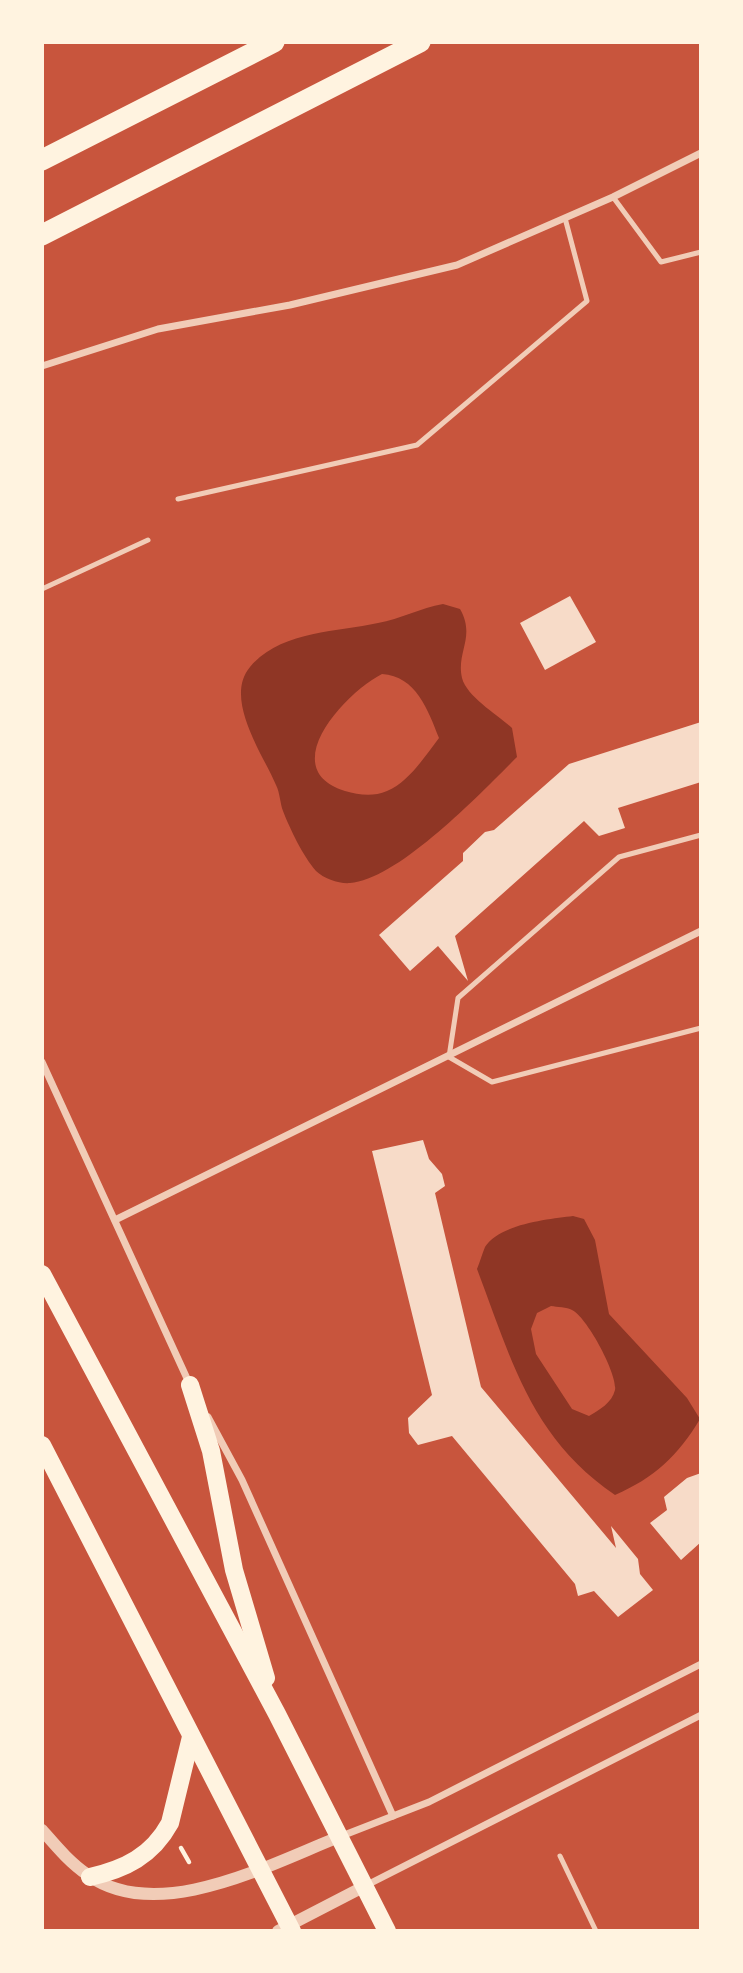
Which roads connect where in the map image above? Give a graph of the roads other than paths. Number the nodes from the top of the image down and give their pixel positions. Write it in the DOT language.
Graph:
graph roads {
  1 [pos="274,42"];
  2 [pos="420,42"];
  3 [pos="701,153"];
  4 [pos="42,160"];
  5 [pos="613,197"];
  6 [pos="565,218"];
  7 [pos="42,235"];
  8 [pos="701,252"];
  9 [pos="42,366"];
  10 [pos="178,499"];
  11 [pos="148,540"];
  12 [pos="42,589"];
  13 [pos="701,835"];
  14 [pos="701,931"];
  15 [pos="701,1028"];
  16 [pos="449,1057"];
  17 [pos="42,1062"];
  18 [pos="115,1220"];
  19 [pos="42,1273"];
  20 [pos="190,1385"];
  21 [pos="42,1445"];
  22 [pos="701,1664"];
  23 [pos="277,1714"];
  24 [pos="701,1715"];
  25 [pos="191,1737"];
  26 [pos="393,1816"];
  27 [pos="42,1830"];
  28 [pos="340,1837"];
  29 [pos="560,1856"];
  30 [pos="258,1869"];
  31 [pos="89,1877"];
  32 [pos="365,1886"];
  33 [pos="286,1929"];
  34 [pos="387,1931"];
  35 [pos="596,1931"];
  1 -- 4 [label="highway"];
  2 -- 7 [label="highway"];
  3 -- 5 [label="street"];
  5 -- 6 [label="street"];
  5 -- 8 [label="lane"];
  6 -- 9 [label="street"];
  6 -- 10 [label="lane"];
  11 -- 12 [label="lane"];
  13 -- 16 [label="lane"];
  14 -- 16 [label="street"];
  15 -- 16 [label="lane"];
  16 -- 18 [label="street"];
  17 -- 18 [label="street"];
  18 -- 20 [label="street"];
  19 -- 23 [label="main road"];
  20 -- 23 [label="main road"];
  20 -- 26 [label="street"];
  21 -- 25 [label="main road"];
  22 -- 26 [label="street"];
  23 -- 28 [label="main road"];
  24 -- 32 [label="street"];
  25 -- 30 [label="main road"];
  25 -- 31 [label="main road"];
  26 -- 28 [label="street"];
  27 -- 31 [label="street"];
  28 -- 30 [label="street"];
  28 -- 32 [label="main road"];
  29 -- 35 [label="lane"];
  30 -- 31 [label="street"];
  30 -- 33 [label="main road"];
  32 -- 33 [label="street"];
  32 -- 34 [label="main road"];
}
